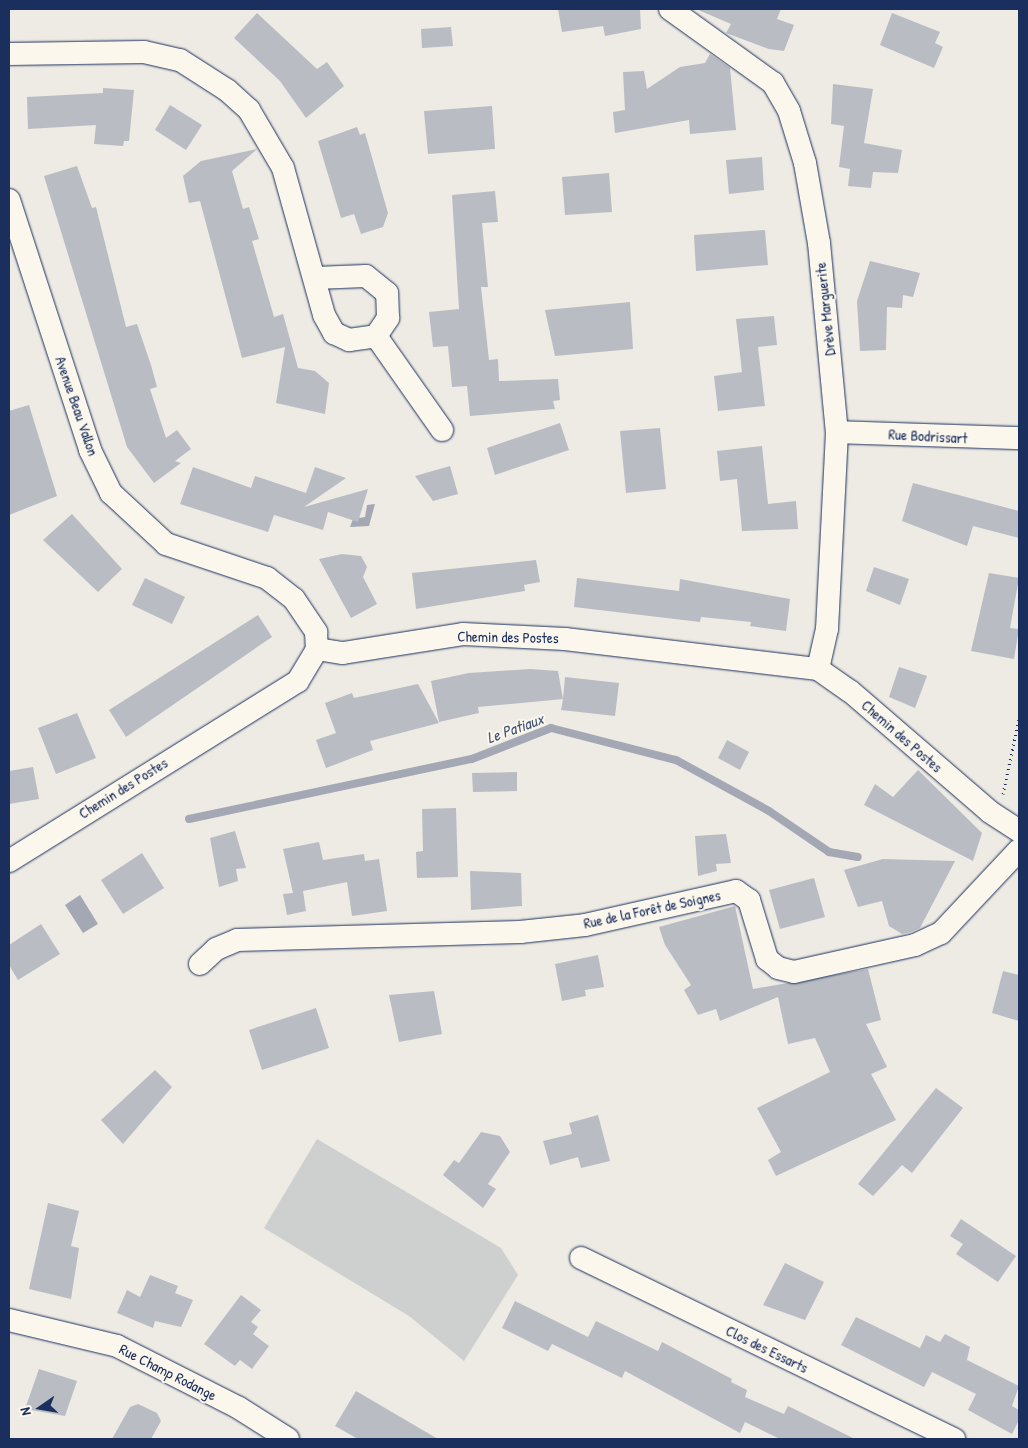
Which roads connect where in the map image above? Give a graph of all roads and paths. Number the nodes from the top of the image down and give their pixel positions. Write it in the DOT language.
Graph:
graph roads {
  1 [pos="670,9"];
  2 [pos="9,54"];
  3 [pos="9,200"];
  4 [pos="315,278"];
  5 [pos="376,336"];
  6 [pos="442,430"];
  7 [pos="837,432"];
  8 [pos="1019,438"];
  9 [pos="317,649"];
  10 [pos="818,669"];
  11 [pos="1019,719"];
  12 [pos="1005,791"];
  13 [pos="1019,831"];
  14 [pos="1019,850"];
  15 [pos="9,861"];
  16 [pos="200,964"];
  17 [pos="581,1258"];
  18 [pos="9,1320"];
  19 [pos="288,1439"];
  20 [pos="954,1439"];
  1 -- 7 [label="street, Drève Marguerite"];
  2 -- 4 [label="street"];
  3 -- 9 [label="street, Avenue Beau Vallon"];
  4 -- 5 [label="street"];
  4 -- 5 [label="street"];
  5 -- 6 [label="street"];
  7 -- 8 [label="street, Rue Bodrissart"];
  7 -- 10 [label="street, Drève Marguerite"];
  9 -- 10 [label="street, Chemin des Postes"];
  9 -- 15 [label="street, Chemin des Postes"];
  10 -- 13 [label="street, Chemin des Postes"];
  11 -- 12 [label="path"];
  14 -- 16 [label="street, Rue de la Forêt de Soignes"];
  17 -- 20 [label="street, Clos des Essarts"];
  18 -- 19 [label="street, Rue Champ Rodange"];
}
